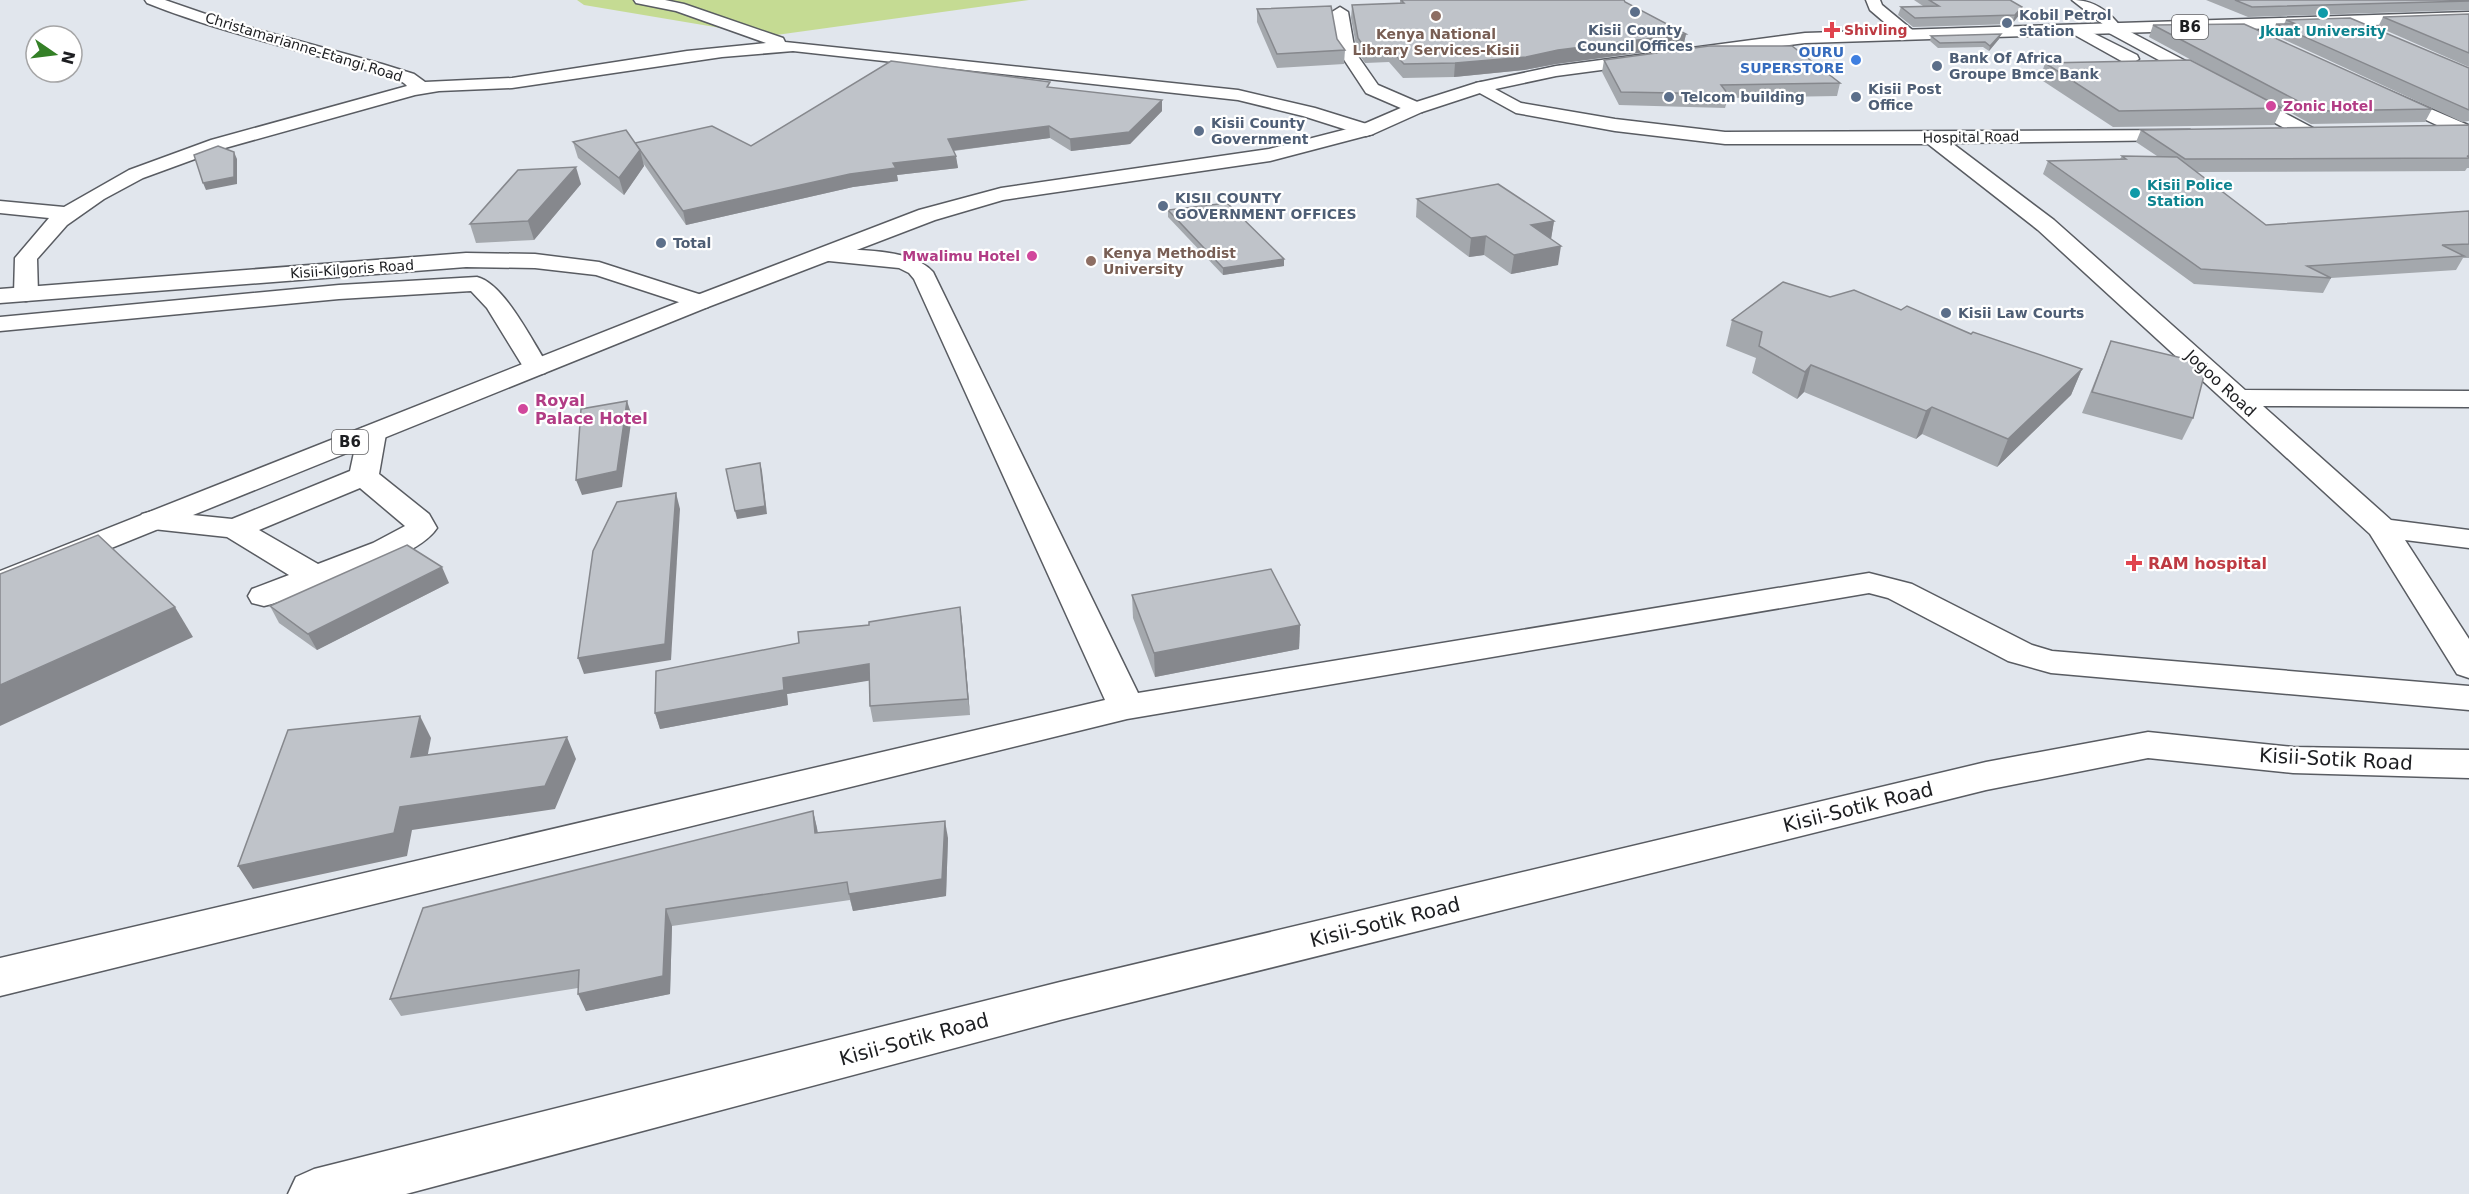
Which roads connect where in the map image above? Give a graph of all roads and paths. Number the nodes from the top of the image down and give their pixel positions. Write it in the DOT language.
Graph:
graph roads {
  1 [pos="153,0"];
  2 [pos="641,0"];
  3 [pos="1873,0"];
  4 [pos="2079,0"];
  5 [pos="1340,12"];
  6 [pos="2469,17"];
  7 [pos="2346,21"];
  8 [pos="2234,25"];
  9 [pos="2112,26"];
  10 [pos="2079,31"];
  11 [pos="2377,35"];
  12 [pos="1910,36"];
  13 [pos="2267,40"];
  14 [pos="793,46"];
  15 [pos="2142,65"];
  16 [pos="1482,87"];
  17 [pos="415,88"];
  18 [pos="2375,89"];
  19 [pos="1416,108"];
  20 [pos="2465,129"];
  21 [pos="1366,130"];
  22 [pos="2413,130"];
  23 [pos="2330,131"];
  24 [pos="2306,132"];
  25 [pos="2268,133"];
  26 [pos="2196,134"];
  27 [pos="1933,138"];
  28 [pos="0,207"];
  29 [pos="68,214"];
  30 [pos="826,255"];
  31 [pos="26,294"];
  32 [pos="0,296"];
  33 [pos="700,302"];
  34 [pos="0,324"];
  35 [pos="536,367"];
  36 [pos="2240,398"];
  37 [pos="2469,399"];
  38 [pos="372,434"];
  39 [pos="364,476"];
  40 [pos="153,520"];
  41 [pos="2382,528"];
  42 [pos="235,529"];
  43 [pos="2469,540"];
  44 [pos="315,576"];
  45 [pos="0,583"];
  46 [pos="264,596"];
  47 [pos="2467,659"];
  48 [pos="2469,698"];
  49 [pos="1127,707"];
  50 [pos="2469,764"];
  51 [pos="0,977"];
  52 [pos="314,1194"];
  1 -- 17 [label="main road, Christamarianne-Etangi Road"];
  2 -- 14 [label="main road"];
  3 -- 12 [label="main road"];
  4 -- 9 [label="main road"];
  5 -- 19 [label="main road"];
  6 -- 7 [label="main road, B6"];
  7 -- 8 [label="main road, B6"];
  7 -- 11 [label="main road"];
  8 -- 9 [label="main road, B6"];
  8 -- 13 [label="main road"];
  9 -- 10 [label="main road, B6"];
  9 -- 24 [label="main road"];
  10 -- 12 [label="main road, B6"];
  10 -- 15 [label="main road"];
  12 -- 16 [label="main road, B6"];
  14 -- 17 [label="main road"];
  14 -- 21 [label="main road"];
  16 -- 19 [label="main road, B6"];
  16 -- 27 [label="main road, Hospital Road"];
  17 -- 29 [label="main road"];
  18 -- 20 [label="main road"];
  19 -- 21 [label="main road, B6"];
  20 -- 22 [label="main road"];
  21 -- 30 [label="main road, B6"];
  23 -- 24 [label="main road"];
  24 -- 25 [label="main road"];
  26 -- 27 [label="main road, Hospital Road"];
  27 -- 36 [label="main road, Jogoo Road"];
  28 -- 29 [label="main road"];
  29 -- 31 [label="main road"];
  30 -- 33 [label="main road, B6"];
  30 -- 49 [label="main road"];
  31 -- 32 [label="main road, Kisii-Kilgoris Road"];
  31 -- 33 [label="main road, Kisii-Kilgoris Road"];
  33 -- 35 [label="main road, B6"];
  34 -- 35 [label="main road"];
  35 -- 38 [label="main road, B6"];
  36 -- 37 [label="main road"];
  36 -- 41 [label="main road, Jogoo Road"];
  38 -- 39 [label="main road"];
  38 -- 40 [label="main road, B6"];
  39 -- 42 [label="main road"];
  39 -- 44 [label="main road"];
  40 -- 42 [label="main road"];
  40 -- 45 [label="main road, B6"];
  41 -- 43 [label="main road"];
  41 -- 47 [label="main road, Jogoo Road"];
  42 -- 44 [label="main road"];
  44 -- 46 [label="main road"];
  48 -- 49 [label="main road"];
  49 -- 51 [label="main road"];
  50 -- 52 [label="main road, Kisii-Sotik Road"];
}
